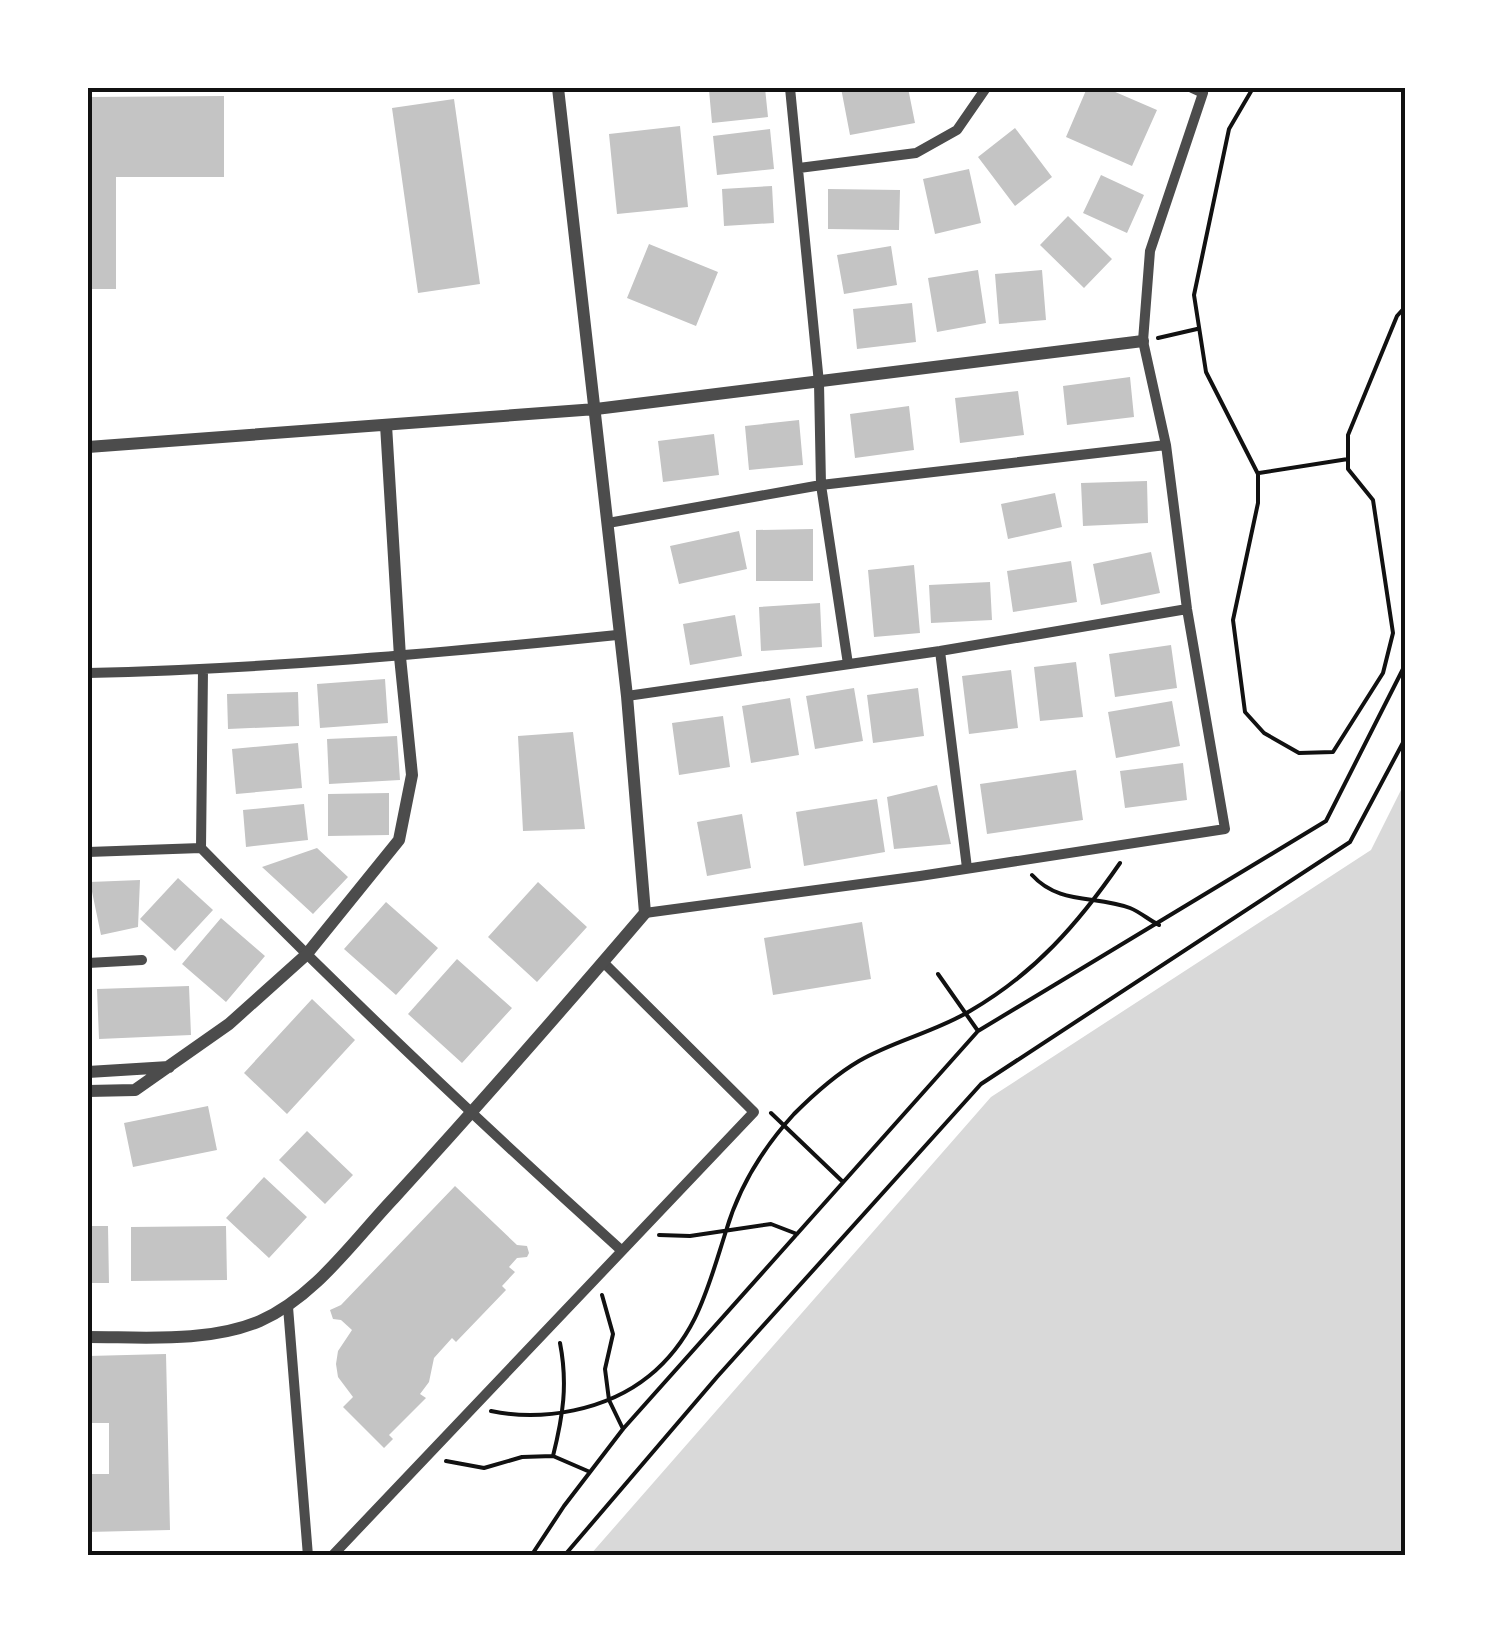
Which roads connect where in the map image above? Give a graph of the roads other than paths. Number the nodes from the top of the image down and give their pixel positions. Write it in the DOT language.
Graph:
graph roads {
  1 [pos="558,88"];
  2 [pos="790,88"];
  3 [pos="986,88"];
  4 [pos="1198,90"];
  5 [pos="800,168"];
  6 [pos="1144,341"];
  7 [pos="819,383"];
  8 [pos="596,409"];
  9 [pos="386,426"];
  10 [pos="1166,445"];
  11 [pos="88,447"];
  12 [pos="822,485"];
  13 [pos="608,523"];
  14 [pos="1187,609"];
  15 [pos="618,635"];
  16 [pos="940,651"];
  17 [pos="400,657"];
  18 [pos="848,664"];
  19 [pos="203,670"];
  20 [pos="88,673"];
  21 [pos="626,696"];
  22 [pos="201,848"];
  23 [pos="88,852"];
  24 [pos="967,868"];
  25 [pos="645,912"];
  26 [pos="306,955"];
  27 [pos="142,960"];
  28 [pos="88,962"];
  29 [pos="603,962"];
  30 [pos="172,1066"];
  31 [pos="88,1072"];
  32 [pos="88,1091"];
  33 [pos="471,1114"];
  34 [pos="622,1250"];
  35 [pos="288,1307"];
  36 [pos="88,1337"];
  37 [pos="308,1556"];
  38 [pos="332,1556"];
  1 -- 8 [label="street"];
  2 -- 5 [label="street"];
  3 -- 5 [label="street"];
  4 -- 6 [label="street"];
  5 -- 7 [label="street"];
  6 -- 7 [label="street"];
  6 -- 10 [label="street"];
  7 -- 8 [label="street"];
  7 -- 12 [label="street"];
  8 -- 9 [label="street"];
  8 -- 13 [label="street"];
  9 -- 11 [label="street"];
  9 -- 17 [label="street"];
  10 -- 12 [label="street"];
  10 -- 14 [label="street"];
  12 -- 13 [label="street"];
  12 -- 18 [label="street"];
  13 -- 15 [label="street"];
  14 -- 16 [label="street"];
  14 -- 24 [label="street"];
  15 -- 17 [label="street"];
  15 -- 21 [label="street"];
  16 -- 18 [label="street"];
  16 -- 24 [label="street"];
  17 -- 19 [label="street"];
  17 -- 26 [label="street"];
  18 -- 21 [label="street"];
  19 -- 20 [label="street"];
  19 -- 22 [label="street"];
  21 -- 25 [label="street"];
  22 -- 23 [label="street"];
  22 -- 26 [label="street"];
  24 -- 25 [label="street"];
  25 -- 29 [label="street"];
  26 -- 30 [label="street"];
  26 -- 33 [label="street"];
  27 -- 28 [label="street"];
  29 -- 33 [label="street"];
  29 -- 34 [label="street"];
  30 -- 31 [label="street"];
  30 -- 32 [label="street"];
  33 -- 34 [label="street"];
  33 -- 35 [label="street"];
  34 -- 38 [label="street"];
  35 -- 36 [label="street"];
  35 -- 37 [label="street"];
}
